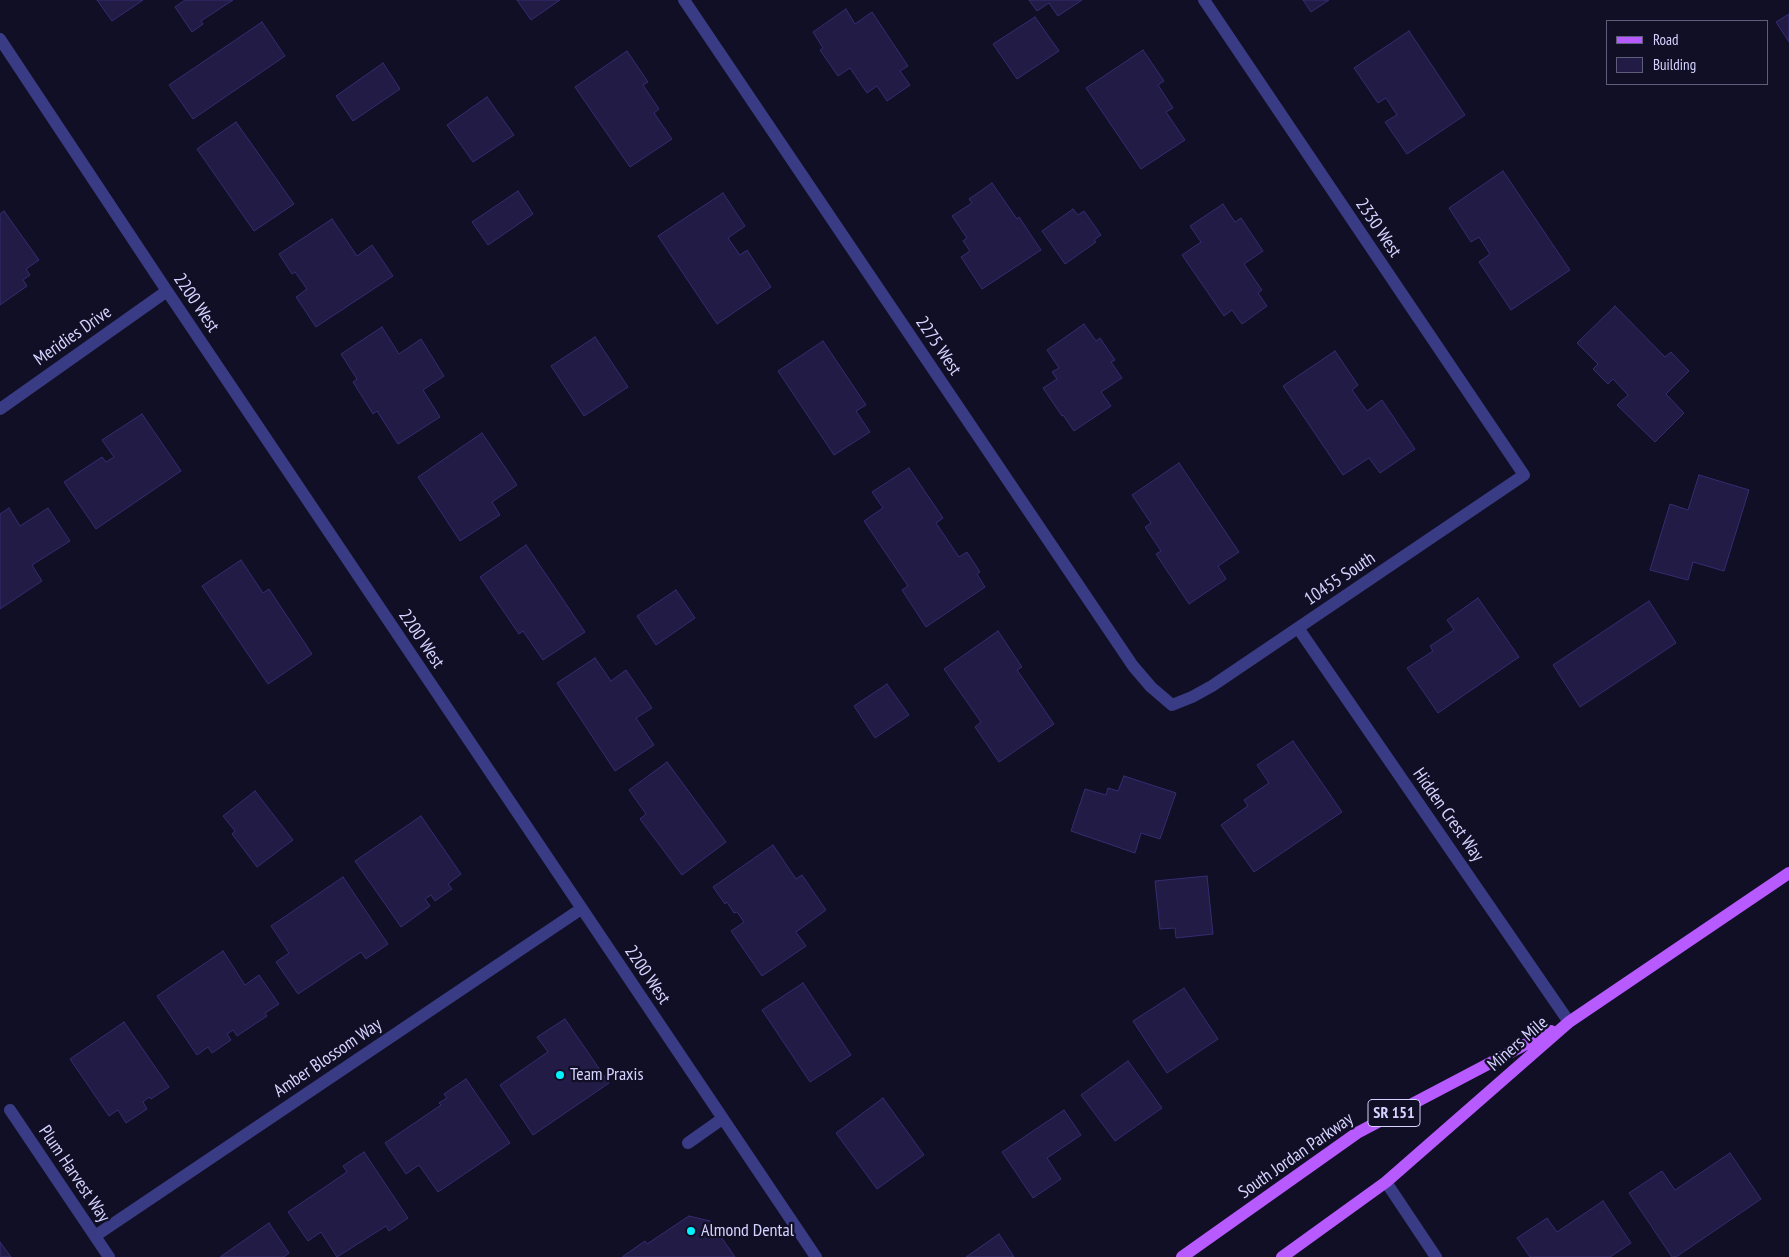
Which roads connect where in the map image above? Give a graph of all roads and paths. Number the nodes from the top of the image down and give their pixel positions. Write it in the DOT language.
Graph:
graph roads {
  1 [pos="684,0"];
  2 [pos="1204,0"];
  3 [pos="0,39"];
  4 [pos="167,291"];
  5 [pos="0,409"];
  6 [pos="1524,475"];
  7 [pos="1298,628"];
  8 [pos="1172,704"];
  9 [pos="1789,873"];
  10 [pos="581,909"];
  11 [pos="1569,1022"];
  12 [pos="10,1110"];
  13 [pos="722,1119"];
  14 [pos="688,1143"];
  15 [pos="1386,1182"];
  16 [pos="95,1236"];
  17 [pos="109,1257"];
  18 [pos="816,1257"];
  19 [pos="1182,1257"];
  20 [pos="1282,1257"];
  21 [pos="1436,1257"];
  1 -- 8 [label="street, 2275 West"];
  2 -- 6 [label="street, 2330 West"];
  3 -- 4 [label="street, 2200 West"];
  4 -- 5 [label="street, Meridies Drive"];
  4 -- 10 [label="street, 2200 West"];
  6 -- 7 [label="street, 10455 South"];
  7 -- 8 [label="street, 10455 South"];
  7 -- 11 [label="street, Hidden Crest Way"];
  9 -- 11 [label="main road, Miners Mile / SR 151"];
  10 -- 13 [label="street, 2200 West"];
  10 -- 16 [label="street, Amber Blossom Way"];
  11 -- 15 [label="main road, Miners Mile / SR 151"];
  11 -- 19 [label="main road, South Jordan Parkway / SR 151"];
  12 -- 16 [label="street, Plum Harvest Way"];
  13 -- 14 [label="street"];
  13 -- 18 [label="street, 2200 West"];
  15 -- 20 [label="main road, Miners Mile / SR 151"];
  15 -- 21 [label="street"];
  16 -- 17 [label="street, Plum Harvest Way"];
}
